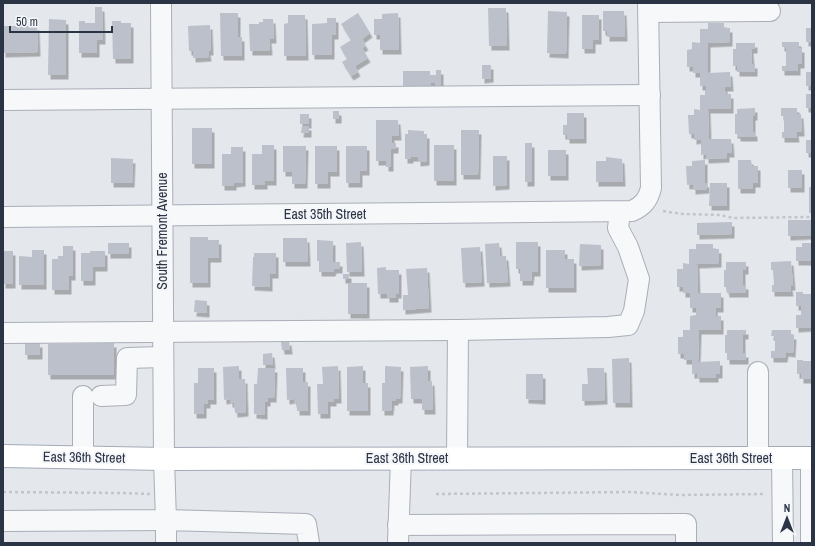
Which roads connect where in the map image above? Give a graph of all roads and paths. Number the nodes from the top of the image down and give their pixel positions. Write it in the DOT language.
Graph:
graph roads {
  1 [pos="161,3"];
  2 [pos="649,8"];
  3 [pos="770,11"];
  4 [pos="650,95"];
  5 [pos="161,99"];
  6 [pos="3,100"];
  7 [pos="663,211"];
  8 [pos="620,212"];
  9 [pos="162,216"];
  10 [pos="3,217"];
  11 [pos="812,217"];
  12 [pos="458,330"];
  13 [pos="3,333"];
  14 [pos="163,333"];
  15 [pos="163,357"];
  16 [pos="758,372"];
  17 [pos="3,456"];
  18 [pos="83,457"];
  19 [pos="164,458"];
  20 [pos="401,458"];
  21 [pos="457,458"];
  22 [pos="758,458"];
  23 [pos="782,458"];
  24 [pos="811,458"];
  25 [pos="3,492"];
  26 [pos="148,494"];
  27 [pos="436,494"];
  28 [pos="767,494"];
  29 [pos="166,520"];
  30 [pos="3,521"];
  31 [pos="398,534"];
  32 [pos="166,543"];
  33 [pos="309,543"];
  34 [pos="686,543"];
  35 [pos="783,543"];
  36 [pos="811,543"];
  1 -- 5 [label="street, South Fremont Avenue"];
  2 -- 3 [label="street"];
  2 -- 4 [label="street"];
  4 -- 5 [label="street"];
  4 -- 8 [label="street, East 35th Street"];
  5 -- 6 [label="street"];
  5 -- 9 [label="street, South Fremont Avenue"];
  7 -- 11 [label="path"];
  8 -- 9 [label="street, East 35th Street"];
  8 -- 12 [label="street"];
  9 -- 10 [label="street, East 35th Street"];
  9 -- 14 [label="street, South Fremont Avenue"];
  12 -- 14 [label="street"];
  12 -- 21 [label="street"];
  13 -- 14 [label="street"];
  14 -- 15 [label="street, South Fremont Avenue"];
  15 -- 18 [label="street"];
  15 -- 19 [label="street, South Fremont Avenue"];
  16 -- 22 [label="street"];
  17 -- 18 [label="main road, East 36th Street"];
  18 -- 19 [label="main road, East 36th Street"];
  19 -- 20 [label="main road, East 36th Street"];
  19 -- 29 [label="street, South Fremont Avenue"];
  20 -- 21 [label="main road, East 36th Street"];
  20 -- 31 [label="street"];
  21 -- 22 [label="main road, East 36th Street"];
  22 -- 23 [label="main road, East 36th Street"];
  23 -- 24 [label="main road, East 36th Street"];
  23 -- 35 [label="street"];
  24 -- 36 [label="street"];
  25 -- 26 [label="path"];
  27 -- 28 [label="path"];
  29 -- 30 [label="street"];
  29 -- 32 [label="street, South Fremont Avenue"];
  29 -- 33 [label="street"];
  31 -- 34 [label="street"];
}
